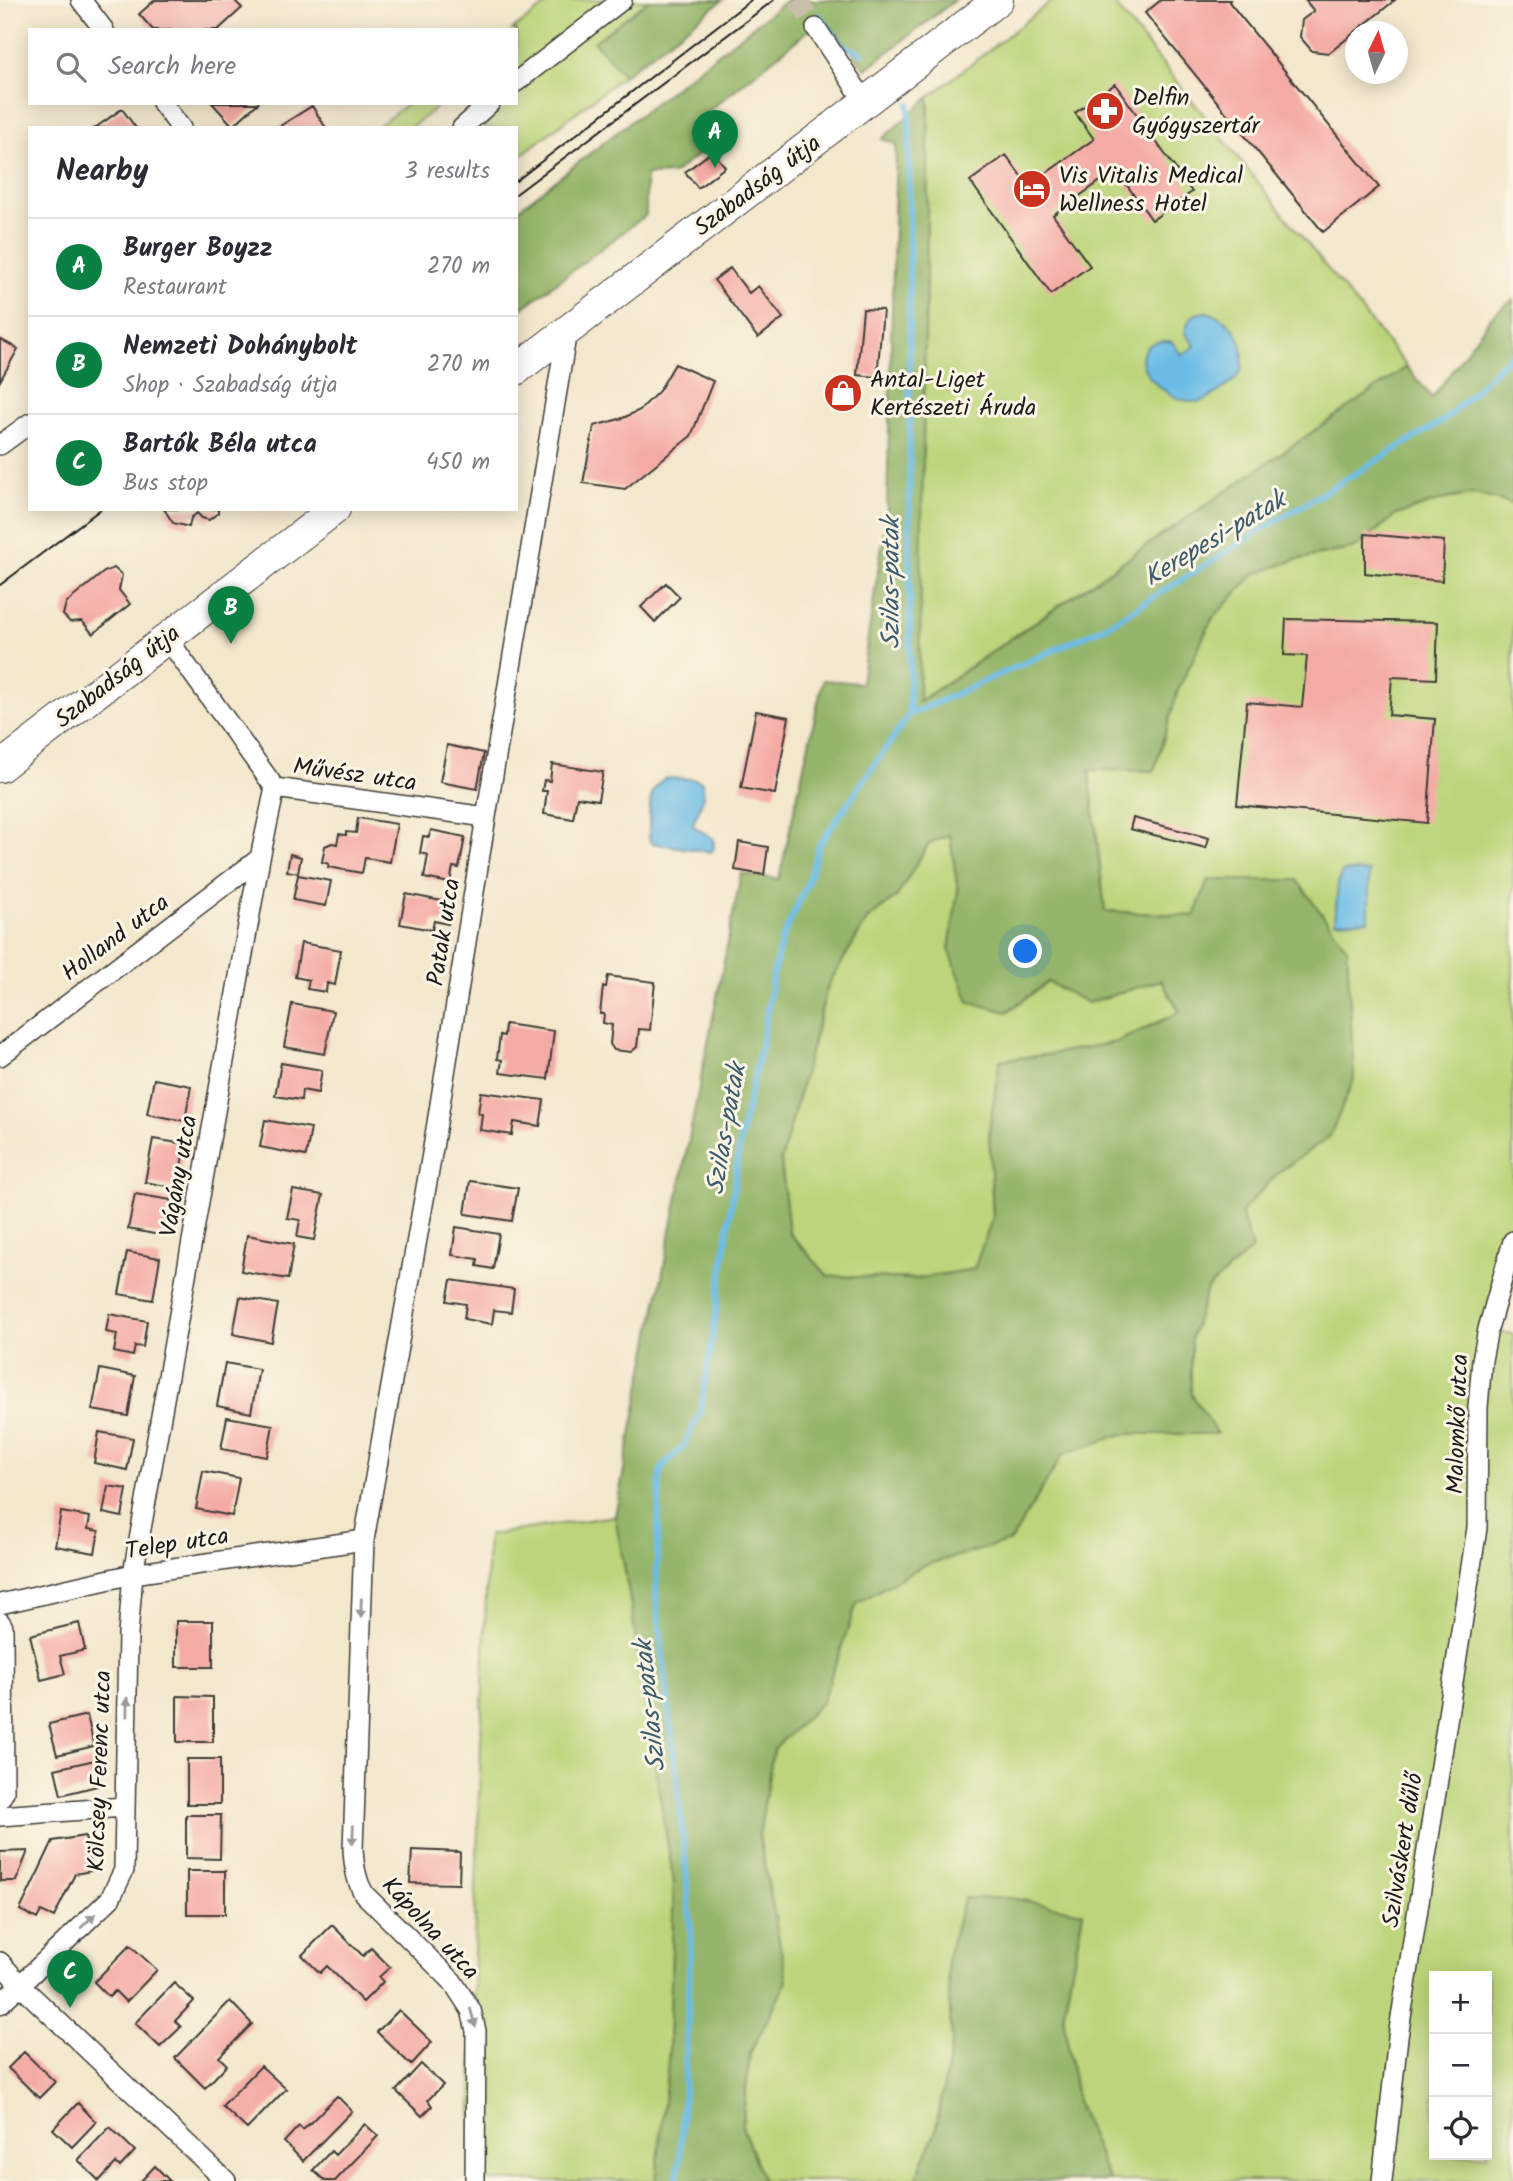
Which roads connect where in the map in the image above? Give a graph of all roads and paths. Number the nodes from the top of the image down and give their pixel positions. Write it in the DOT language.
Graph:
graph roads {
  1 [pos="81,0"];
  2 [pos="622,0"];
  3 [pos="998,0"];
  4 [pos="102,28"];
  5 [pos="816,28"];
  6 [pos="518,80"];
  7 [pos="866,102"];
  8 [pos="164,105"];
  9 [pos="488,105"];
  10 [pos="179,126"];
  11 [pos="464,126"];
  12 [pos="568,331"];
  13 [pos="518,368"];
  14 [pos="28,424"];
  15 [pos="0,445"];
  16 [pos="332,511"];
  17 [pos="167,638"];
  18 [pos="0,767"];
  19 [pos="275,788"];
  20 [pos="486,817"];
  21 [pos="260,858"];
  22 [pos="0,1056"];
  23 [pos="1513,1241"];
  24 [pos="1477,1528"];
  25 [pos="364,1540"];
  26 [pos="133,1574"];
  27 [pos="0,1604"];
  28 [pos="0,1622"];
  29 [pos="0,1798"];
  30 [pos="124,1807"];
  31 [pos="0,1816"];
  32 [pos="0,1962"];
  33 [pos="21,1986"];
  34 [pos="0,2004"];
  35 [pos="226,2181"];
  36 [pos="475,2181"];
  37 [pos="1382,2181"];
  1 -- 4 [label="street"];
  2 -- 6 [label="street"];
  3 -- 7 [label="main road, Szabadság útja"];
  5 -- 7 [label="street"];
  7 -- 12 [label="main road, Szabadság útja"];
  8 -- 10 [label="street"];
  9 -- 11 [label="street"];
  12 -- 13 [label="main road, Szabadság útja"];
  12 -- 20 [label="street, Patak utca"];
  14 -- 15 [label="street"];
  16 -- 17 [label="main road, Szabadság útja"];
  17 -- 18 [label="main road, Szabadság útja"];
  17 -- 19 [label="street, Művész utca"];
  19 -- 20 [label="street, Művész utca"];
  19 -- 21 [label="street, Vágány utca"];
  20 -- 25 [label="street, Patak utca"];
  21 -- 22 [label="street, Holland utca"];
  21 -- 26 [label="street, Vágány utca"];
  23 -- 24 [label="street, Malomkő utca"];
  24 -- 37 [label="street, Szilváskert dűlő"];
  25 -- 26 [label="street, Telep utca"];
  25 -- 36 [label="street, Kápolna utca, one-way"];
  26 -- 27 [label="street, Telep utca"];
  30 -- 26 [label="street, Kölcsey Ferenc utca, one-way"];
  28 -- 29 [label="street"];
  30 -- 31 [label="street"];
  33 -- 30 [label="street, Kölcsey Ferenc utca, one-way"];
  32 -- 33 [label="street"];
  33 -- 34 [label="street, Kölcsey Ferenc utca"];
  33 -- 35 [label="street"];
}
